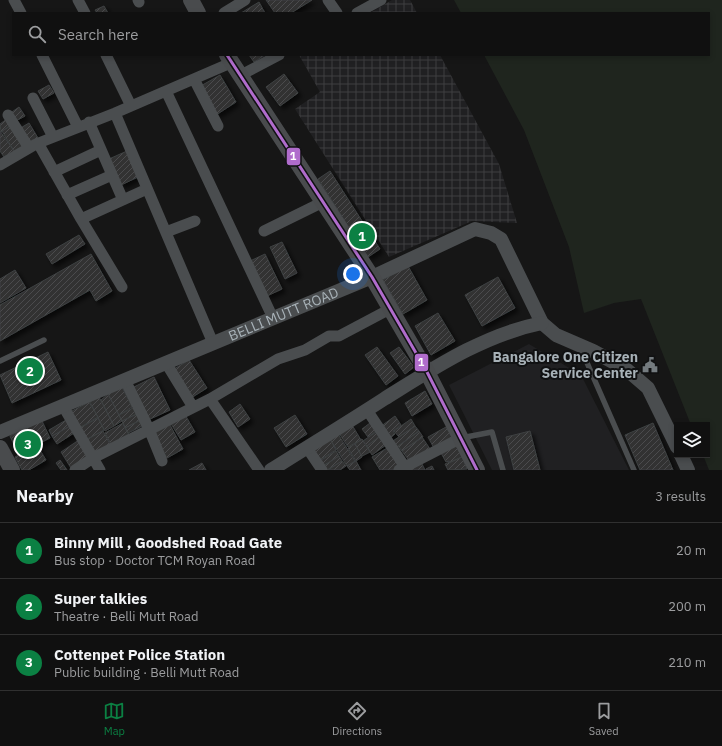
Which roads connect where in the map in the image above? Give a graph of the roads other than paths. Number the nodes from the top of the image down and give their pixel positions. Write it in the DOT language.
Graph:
graph roads {
  1 [pos="14,0"];
  2 [pos="78,0"];
  3 [pos="191,0"];
  4 [pos="245,0"];
  5 [pos="328,0"];
  6 [pos="381,0"];
  7 [pos="20,12"];
  8 [pos="84,12"];
  9 [pos="197,12"];
  10 [pos="226,12"];
  11 [pos="336,12"];
  12 [pos="359,12"];
  13 [pos="42,56"];
  14 [pos="106,56"];
  15 [pos="274,56"];
  16 [pos="234,64"];
  17 [pos="194,79"];
  18 [pos="166,91"];
  19 [pos="32,98"];
  20 [pos="131,106"];
  21 [pos="115,113"];
  22 [pos="8,115"];
  23 [pos="89,122"];
  24 [pos="218,126"];
  25 [pos="78,127"];
  26 [pos="53,137"];
  27 [pos="33,146"];
  28 [pos="101,150"];
  29 [pos="0,165"];
  30 [pos="54,172"];
  31 [pos="112,175"];
  32 [pos="147,189"];
  33 [pos="67,195"];
  34 [pos="123,200"];
  35 [pos="323,202"];
  36 [pos="81,219"];
  37 [pos="195,221"];
  38 [pos="264,231"];
  39 [pos="166,232"];
  40 [pos="372,277"];
  41 [pos="122,287"];
  42 [pos="390,309"];
  43 [pos="273,318"];
  44 [pos="542,323"];
  45 [pos="44,340"];
  46 [pos="213,343"];
  47 [pos="580,345"];
  48 [pos="0,362"];
  49 [pos="166,363"];
  50 [pos="426,372"];
  51 [pos="125,380"];
  52 [pos="210,399"];
  53 [pos="63,406"];
  54 [pos="193,407"];
  55 [pos="367,410"];
  56 [pos="149,429"];
  57 [pos="0,432"];
  58 [pos="461,438"];
  59 [pos="674,441"];
  60 [pos="0,448"];
  61 [pos="307,448"];
  62 [pos="93,458"];
  63 [pos="682,458"];
  64 [pos="162,461"];
  65 [pos="404,469"];
  66 [pos="12,470"];
  67 [pos="75,470"];
  68 [pos="100,470"];
  69 [pos="259,470"];
  70 [pos="271,470"];
  71 [pos="322,470"];
  72 [pos="477,470"];
  73 [pos="503,470"];
  74 [pos="634,470"];
  75 [pos="688,470"];
  1 -- 7 [label="street"];
  2 -- 8 [label="street"];
  3 -- 9 [label="main road"];
  4 -- 10 [label="street"];
  5 -- 11 [label="street"];
  6 -- 12 [label="street"];
  13 -- 25 [label="street"];
  14 -- 20 [label="street"];
  15 -- 16 [label="street"];
  16 -- 17 [label="street"];
  16 -- 35 [label="main road"];
  17 -- 18 [label="street"];
  17 -- 24 [label="street"];
  18 -- 20 [label="street"];
  18 -- 43 [label="street"];
  19 -- 26 [label="street"];
  20 -- 21 [label="street"];
  21 -- 23 [label="street"];
  21 -- 32 [label="street"];
  22 -- 27 [label="street"];
  23 -- 25 [label="street"];
  23 -- 28 [label="street"];
  25 -- 26 [label="street"];
  26 -- 27 [label="street"];
  27 -- 29 [label="street"];
  27 -- 30 [label="street"];
  28 -- 30 [label="street"];
  28 -- 31 [label="street"];
  30 -- 33 [label="street"];
  31 -- 33 [label="street"];
  31 -- 34 [label="street"];
  32 -- 34 [label="street"];
  32 -- 39 [label="street"];
  33 -- 36 [label="street"];
  34 -- 36 [label="street"];
  35 -- 38 [label="street"];
  35 -- 40 [label="main road"];
  36 -- 41 [label="street"];
  37 -- 39 [label="street"];
  39 -- 46 [label="street"];
  40 -- 42 [label="main road"];
  40 -- 43 [label="street, BELLI MUTT ROAD"];
  40 -- 44 [label="street, BELLI MUTT ROAD"];
  42 -- 50 [label="main road"];
  42 -- 52 [label="street"];
  43 -- 46 [label="street, BELLI MUTT ROAD"];
  44 -- 47 [label="street, BELLI MUTT ROAD"];
  44 -- 50 [label="street"];
  45 -- 48 [label="lane"];
  46 -- 49 [label="street, BELLI MUTT ROAD"];
  47 -- 59 [label="street, BELLI MUTT ROAD"];
  47 -- 74 [label="lane"];
  49 -- 51 [label="street, BELLI MUTT ROAD"];
  49 -- 54 [label="street"];
  50 -- 55 [label="street"];
  50 -- 58 [label="main road"];
  51 -- 53 [label="street, BELLI MUTT ROAD"];
  51 -- 56 [label="street"];
  52 -- 54 [label="street"];
  52 -- 69 [label="street"];
  53 -- 57 [label="street, BELLI MUTT ROAD"];
  53 -- 62 [label="street"];
  54 -- 56 [label="street"];
  55 -- 61 [label="street"];
  55 -- 65 [label="street"];
  56 -- 62 [label="street"];
  56 -- 64 [label="street"];
  58 -- 65 [label="street"];
  58 -- 72 [label="main road"];
  58 -- 73 [label="lane"];
  60 -- 66 [label="main road"];
  61 -- 70 [label="street"];
  61 -- 71 [label="street"];
  62 -- 67 [label="street"];
  62 -- 68 [label="street"];
  63 -- 75 [label="street"];
}
